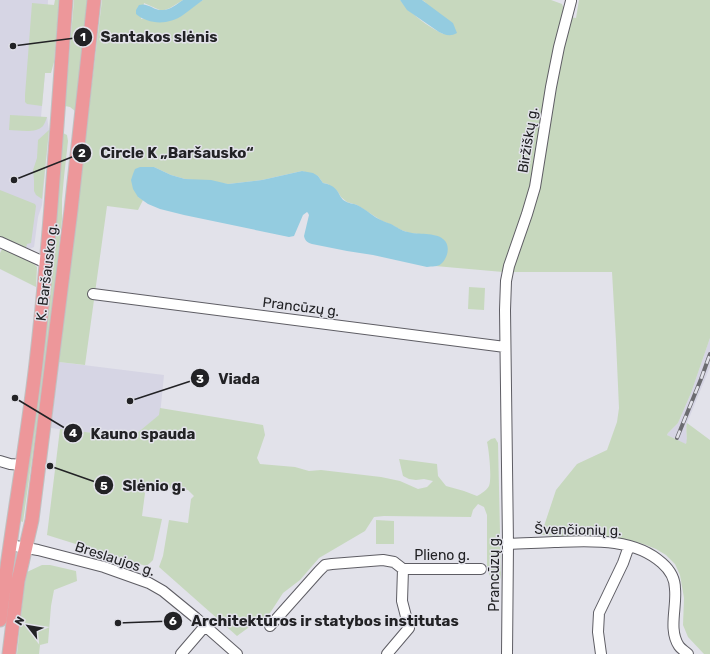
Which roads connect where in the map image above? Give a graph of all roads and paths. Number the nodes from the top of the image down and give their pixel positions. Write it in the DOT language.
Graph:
graph roads {
  1 [pos="66,0"];
  2 [pos="94,0"];
  3 [pos="571,1"];
  4 [pos="58,113"];
  5 [pos="80,115"];
  6 [pos="0,242"];
  7 [pos="46,263"];
  8 [pos="506,281"];
  9 [pos="93,294"];
  10 [pos="505,347"];
  11 [pos="0,461"];
  12 [pos="22,465"];
  13 [pos="508,544"];
  14 [pos="10,545"];
  15 [pos="629,546"];
  16 [pos="26,548"];
  17 [pos="3,565"];
  18 [pos="403,569"];
  19 [pos="482,570"];
  20 [pos="0,620"];
  21 [pos="205,626"];
  22 [pos="270,626"];
  23 [pos="9,654"];
  24 [pos="182,654"];
  25 [pos="237,654"];
  26 [pos="386,654"];
  27 [pos="507,654"];
  28 [pos="601,654"];
  29 [pos="688,654"];
  1 -- 4 [label="main road, K. Baršausko g."];
  2 -- 5 [label="main road, K. Baršausko g."];
  3 -- 8 [label="street, Biržiškų g."];
  4 -- 5 [label="main road"];
  4 -- 7 [label="main road, K. Baršausko g."];
  5 -- 16 [label="main road, K. Baršausko g."];
  6 -- 7 [label="street"];
  7 -- 12 [label="main road, K. Baršausko g."];
  8 -- 10 [label="street, Prancūzų g."];
  9 -- 10 [label="street, Prancūzų g."];
  10 -- 13 [label="street, Prancūzų g."];
  11 -- 12 [label="street"];
  12 -- 14 [label="main road, K. Baršausko g."];
  13 -- 15 [label="street, Švenčionių g."];
  13 -- 27 [label="street, Prancūzų g."];
  14 -- 16 [label="street, Breslaujos g."];
  14 -- 17 [label="main road, K. Baršausko g."];
  15 -- 28 [label="street"];
  15 -- 29 [label="street, Švenčionių g."];
  16 -- 21 [label="street, Breslaujos g."];
  16 -- 23 [label="main road, K. Baršausko g."];
  17 -- 20 [label="main road, K. Baršausko g."];
  18 -- 19 [label="street, Plieno g."];
  18 -- 22 [label="street, Plieno g."];
  18 -- 26 [label="street, Plieno g."];
  21 -- 24 [label="street"];
  21 -- 25 [label="street, Breslaujos g."];
}
